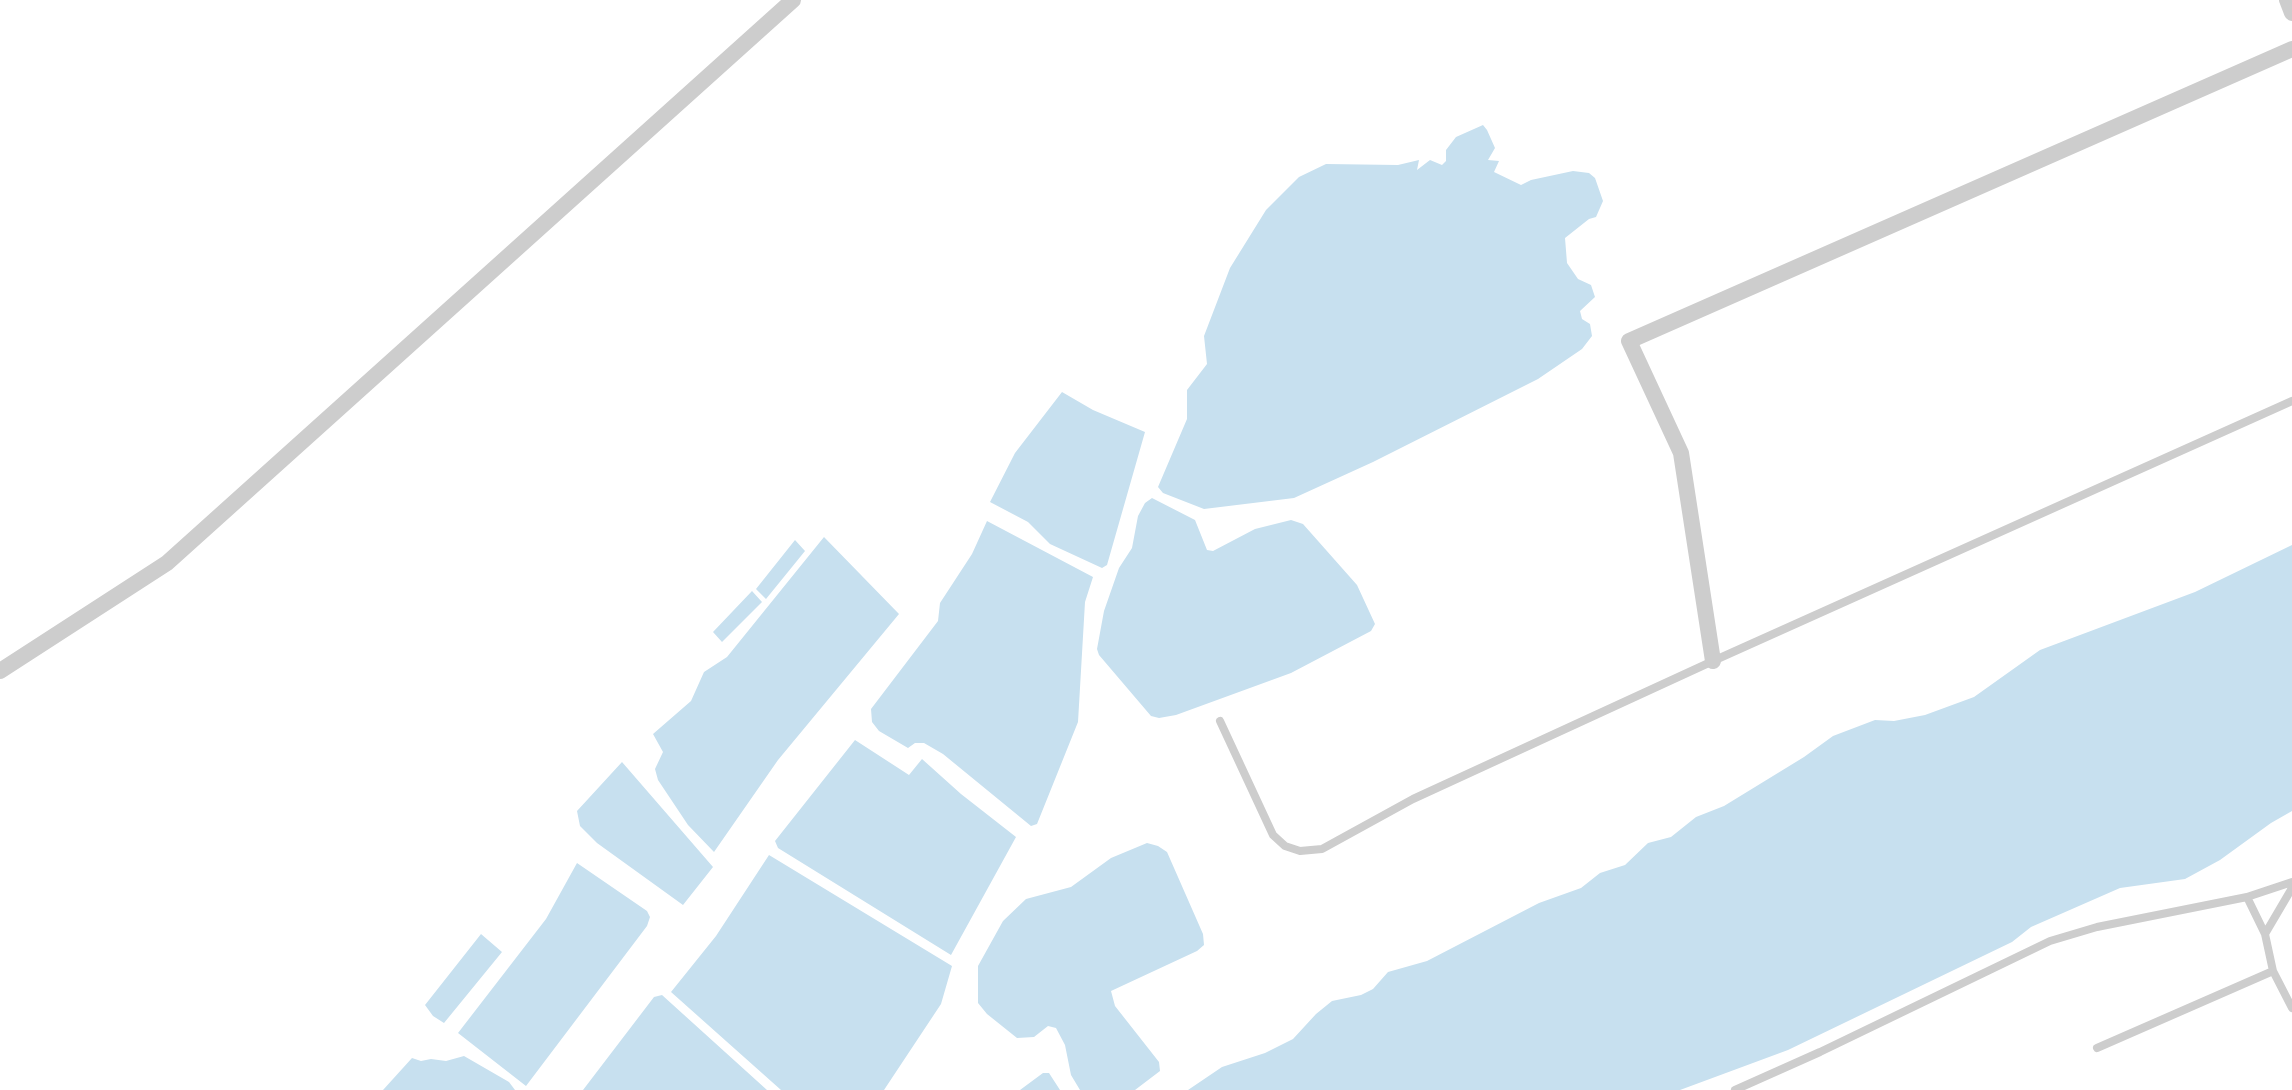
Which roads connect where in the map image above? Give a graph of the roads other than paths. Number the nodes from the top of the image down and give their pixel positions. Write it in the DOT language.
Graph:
graph roads {
  1 [pos="793,0"];
  2 [pos="2287,0"];
  3 [pos="2292,13"];
  4 [pos="2292,49"];
  5 [pos="2292,400"];
  6 [pos="1713,661"];
  7 [pos="0,671"];
  8 [pos="1220,721"];
  9 [pos="2292,882"];
  10 [pos="2292,888"];
  11 [pos="2247,897"];
  12 [pos="2265,934"];
  13 [pos="2273,971"];
  14 [pos="2292,1008"];
  15 [pos="2097,1048"];
  16 [pos="1735,1090"];
  1 -- 7 [label="street"];
  2 -- 3 [label="street"];
  4 -- 6 [label="street"];
  5 -- 6 [label="lane"];
  6 -- 8 [label="lane"];
  9 -- 11 [label="lane"];
  10 -- 12 [label="lane"];
  11 -- 12 [label="lane"];
  11 -- 16 [label="lane"];
  12 -- 13 [label="lane"];
  13 -- 14 [label="lane"];
  13 -- 15 [label="lane"];
}
